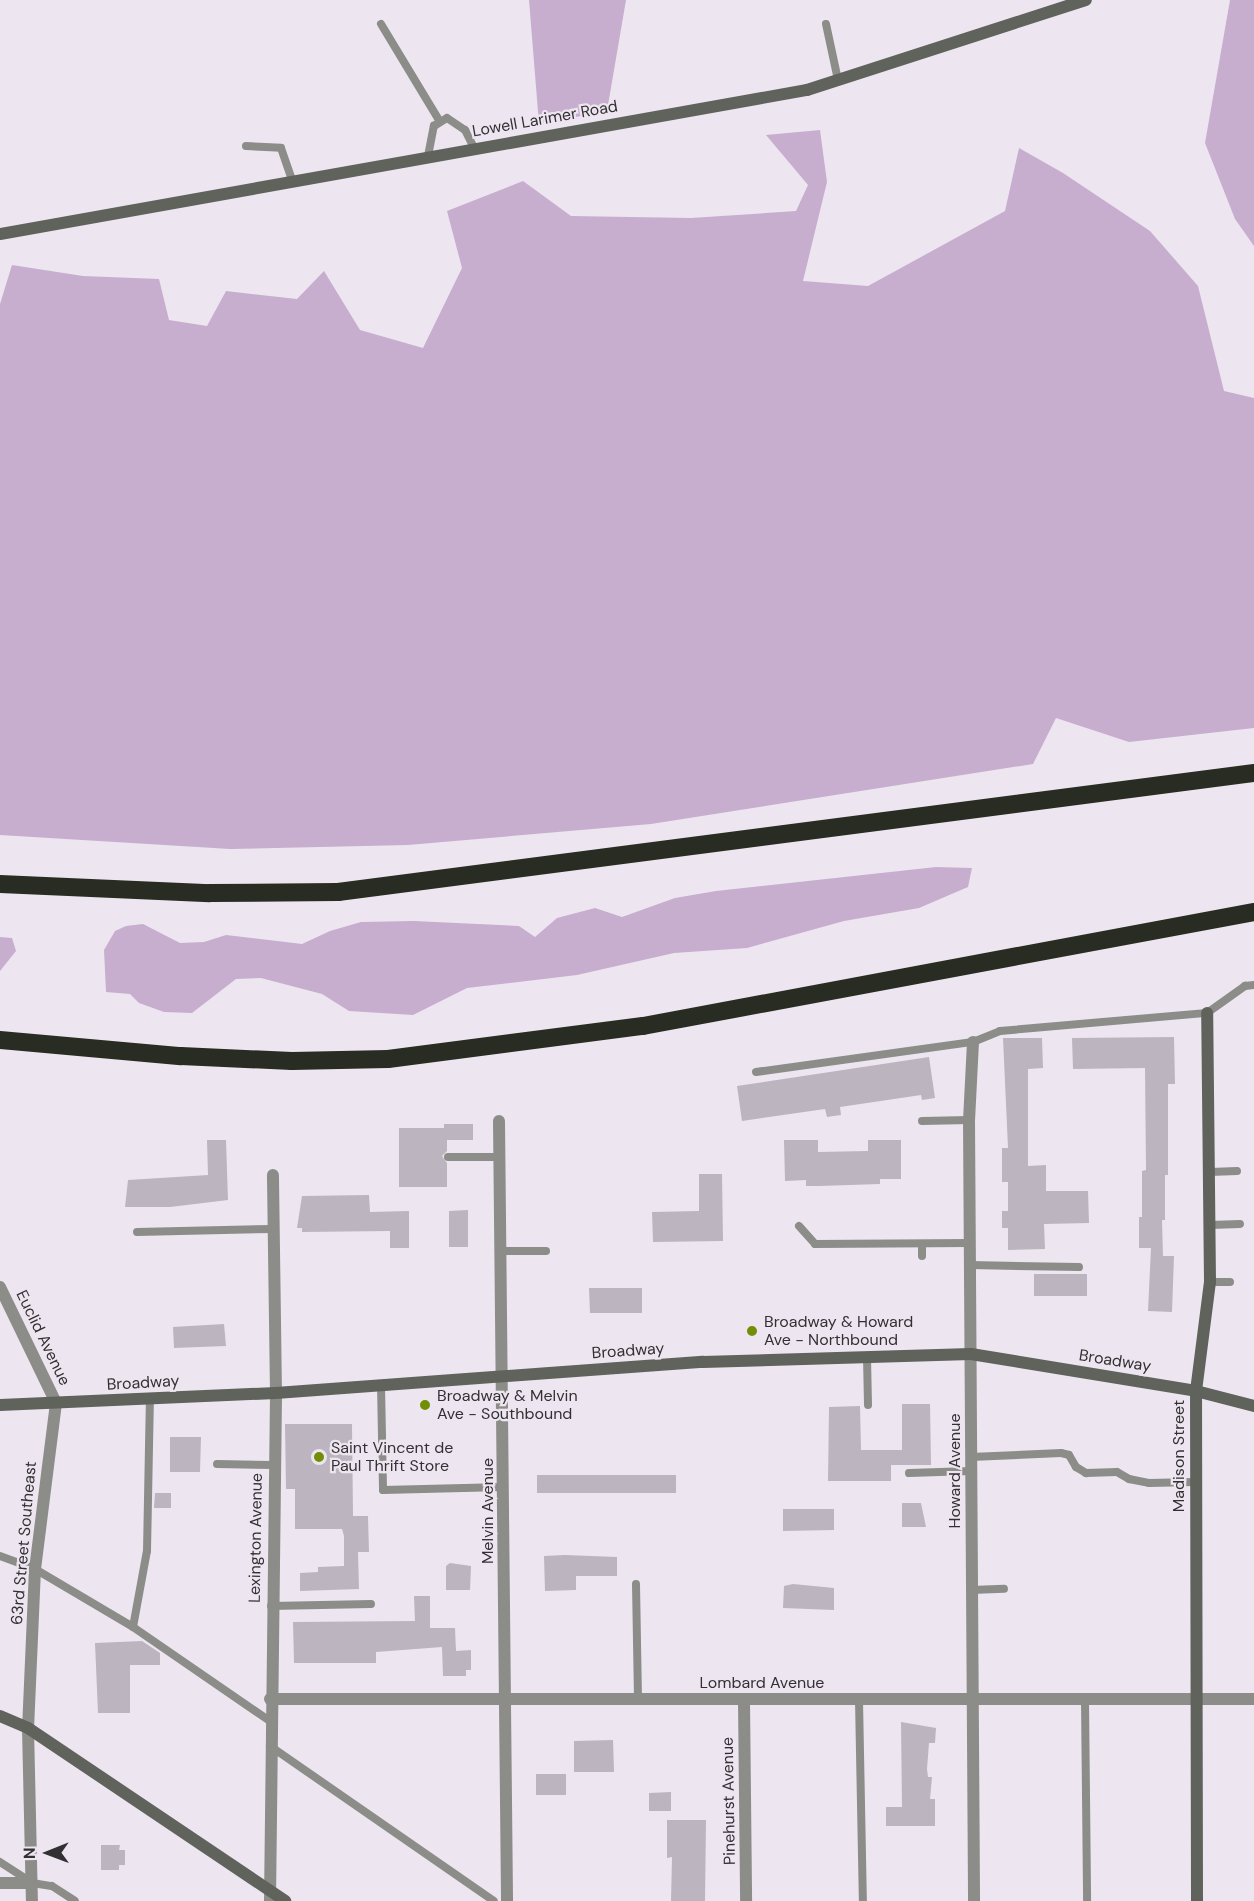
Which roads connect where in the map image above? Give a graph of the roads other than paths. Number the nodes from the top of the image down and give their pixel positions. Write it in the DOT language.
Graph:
graph roads {
  1 [pos="1086,0"];
  2 [pos="381,24"];
  3 [pos="825,24"];
  4 [pos="838,80"];
  5 [pos="439,120"];
  6 [pos="246,146"];
  7 [pos="474,148"];
  8 [pos="428,156"];
  9 [pos="292,180"];
  10 [pos="0,234"];
  11 [pos="1254,773"];
  12 [pos="0,884"];
  13 [pos="1254,912"];
  14 [pos="1254,985"];
  15 [pos="1207,1013"];
  16 [pos="0,1040"];
  17 [pos="973,1042"];
  18 [pos="756,1072"];
  19 [pos="969,1120"];
  20 [pos="499,1121"];
  21 [pos="922,1121"];
  22 [pos="448,1157"];
  23 [pos="500,1157"];
  24 [pos="1210,1172"];
  25 [pos="1237,1172"];
  26 [pos="273,1175"];
  27 [pos="1240,1224"];
  28 [pos="1210,1225"];
  29 [pos="800,1226"];
  30 [pos="273,1229"];
  31 [pos="137,1232"];
  32 [pos="970,1243"];
  33 [pos="922,1244"];
  34 [pos="501,1251"];
  35 [pos="546,1251"];
  36 [pos="922,1256"];
  37 [pos="970,1265"];
  38 [pos="1079,1267"];
  39 [pos="1210,1282"];
  40 [pos="1230,1282"];
  41 [pos="0,1287"];
  42 [pos="971,1354"];
  43 [pos="867,1357"];
  44 [pos="504,1376"];
  45 [pos="381,1385"];
  46 [pos="1196,1391"];
  47 [pos="276,1393"];
  48 [pos="150,1399"];
  49 [pos="56,1403"];
  50 [pos="0,1405"];
  51 [pos="868,1405"];
  52 [pos="1254,1406"];
  53 [pos="971,1457"];
  54 [pos="217,1464"];
  55 [pos="274,1465"];
  56 [pos="971,1471"];
  57 [pos="909,1473"];
  58 [pos="1195,1482"];
  59 [pos="504,1487"];
  60 [pos="0,1556"];
  61 [pos="35,1569"];
  62 [pos="636,1584"];
  63 [pos="1004,1589"];
  64 [pos="971,1590"];
  65 [pos="371,1604"];
  66 [pos="271,1606"];
  67 [pos="133,1627"];
  68 [pos="505,1698"];
  69 [pos="1254,1698"];
  70 [pos="270,1699"];
  71 [pos="638,1699"];
  72 [pos="1194,1699"];
  73 [pos="744,1700"];
  74 [pos="859,1700"];
  75 [pos="971,1700"];
  76 [pos="1085,1700"];
  77 [pos="0,1716"];
  78 [pos="270,1721"];
  79 [pos="28,1728"];
  80 [pos="270,1746"];
  81 [pos="0,1862"];
  82 [pos="0,1883"];
  83 [pos="32,1883"];
  84 [pos="270,1896"];
  85 [pos="32,1901"];
  86 [pos="75,1901"];
  87 [pos="285,1901"];
  88 [pos="494,1901"];
  89 [pos="507,1901"];
  90 [pos="746,1901"];
  91 [pos="863,1901"];
  92 [pos="974,1901"];
  93 [pos="1087,1901"];
  94 [pos="1197,1901"];
  1 -- 4 [label="street, Lowell Larimer Road"];
  2 -- 5 [label="lane"];
  3 -- 4 [label="lane"];
  4 -- 7 [label="street, Lowell Larimer Road"];
  5 -- 7 [label="lane"];
  5 -- 8 [label="lane"];
  6 -- 9 [label="lane"];
  7 -- 8 [label="street, Lowell Larimer Road"];
  8 -- 9 [label="street, Lowell Larimer Road"];
  9 -- 10 [label="street, Lowell Larimer Road"];
  11 -- 12 [label="highway"];
  13 -- 16 [label="highway"];
  14 -- 15 [label="lane"];
  15 -- 17 [label="lane"];
  15 -- 24 [label="street, Madison Street"];
  17 -- 18 [label="lane"];
  17 -- 19 [label="street, Howard Avenue"];
  19 -- 21 [label="lane"];
  19 -- 32 [label="street, Howard Avenue"];
  20 -- 23 [label="street, Melvin Avenue"];
  22 -- 23 [label="lane"];
  23 -- 34 [label="street, Melvin Avenue"];
  24 -- 25 [label="lane"];
  24 -- 28 [label="street, Madison Street"];
  26 -- 30 [label="street, Lexington Avenue"];
  27 -- 28 [label="lane"];
  28 -- 39 [label="street, Madison Street"];
  29 -- 33 [label="lane"];
  30 -- 31 [label="lane"];
  30 -- 47 [label="street, Lexington Avenue"];
  32 -- 33 [label="lane"];
  32 -- 37 [label="street, Howard Avenue"];
  33 -- 36 [label="lane"];
  34 -- 35 [label="lane"];
  34 -- 44 [label="street, Melvin Avenue"];
  37 -- 38 [label="lane"];
  37 -- 42 [label="street, Howard Avenue"];
  39 -- 40 [label="lane"];
  39 -- 46 [label="street, Madison Street"];
  41 -- 49 [label="street, Euclid Avenue"];
  42 -- 43 [label="street, Broadway"];
  42 -- 46 [label="street, Broadway"];
  42 -- 53 [label="street, Howard Avenue"];
  43 -- 44 [label="street, Broadway"];
  43 -- 51 [label="lane"];
  44 -- 45 [label="street, Broadway"];
  44 -- 59 [label="street, Melvin Avenue"];
  45 -- 47 [label="street, Broadway"];
  45 -- 59 [label="lane"];
  46 -- 52 [label="street, Broadway"];
  46 -- 58 [label="street, Madison Street"];
  47 -- 48 [label="street, Broadway"];
  47 -- 55 [label="street, Lexington Avenue"];
  48 -- 49 [label="street, Broadway"];
  48 -- 67 [label="lane"];
  49 -- 50 [label="street, Broadway"];
  49 -- 61 [label="street, 63rd Street Southeast"];
  53 -- 56 [label="street, Howard Avenue"];
  53 -- 58 [label="lane"];
  54 -- 55 [label="lane"];
  55 -- 66 [label="street, Lexington Avenue"];
  56 -- 57 [label="lane"];
  56 -- 64 [label="street, Howard Avenue"];
  58 -- 72 [label="street, Madison Street"];
  59 -- 68 [label="street, Melvin Avenue"];
  60 -- 61 [label="lane"];
  61 -- 67 [label="lane"];
  61 -- 79 [label="street, 63rd Street Southeast"];
  62 -- 71 [label="lane"];
  63 -- 64 [label="lane"];
  64 -- 75 [label="street, Howard Avenue"];
  65 -- 66 [label="lane"];
  66 -- 70 [label="street, Lexington Avenue"];
  67 -- 78 [label="lane"];
  68 -- 70 [label="street, Lombard Avenue"];
  68 -- 71 [label="street, Lombard Avenue"];
  68 -- 89 [label="street, Melvin Avenue"];
  69 -- 72 [label="street, Lombard Avenue"];
  70 -- 78 [label="street, Lexington Avenue"];
  71 -- 73 [label="street, Lombard Avenue"];
  72 -- 76 [label="street, Lombard Avenue"];
  72 -- 94 [label="street, Madison Street"];
  73 -- 74 [label="street, Lombard Avenue"];
  73 -- 90 [label="street, Pinehurst Avenue"];
  74 -- 75 [label="street, Lombard Avenue"];
  74 -- 91 [label="lane"];
  75 -- 76 [label="street, Lombard Avenue"];
  75 -- 92 [label="street, Howard Avenue"];
  76 -- 93 [label="lane"];
  77 -- 79 [label="street"];
  78 -- 80 [label="street, Lexington Avenue"];
  79 -- 83 [label="street, 63rd Street Southeast"];
  79 -- 84 [label="street"];
  80 -- 84 [label="street, Lexington Avenue"];
  80 -- 88 [label="lane"];
  81 -- 83 [label="lane"];
  82 -- 83 [label="street"];
  83 -- 85 [label="street, 63rd Street Southeast"];
  83 -- 86 [label="lane"];
  84 -- 87 [label="street"];
}
